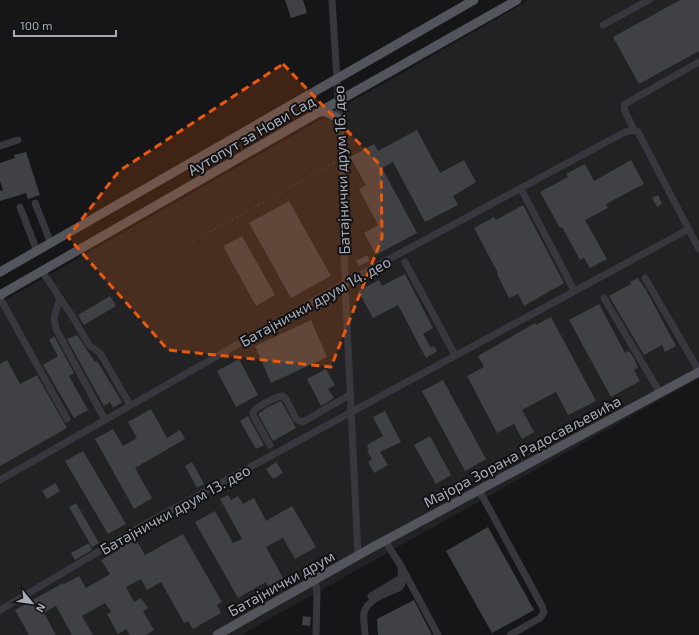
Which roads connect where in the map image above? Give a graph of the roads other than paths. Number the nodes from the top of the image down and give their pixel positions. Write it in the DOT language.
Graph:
graph roads {
  1 [pos="332,0"];
  2 [pos="474,0"];
  3 [pos="517,0"];
  4 [pos="649,0"];
  5 [pos="603,26"];
  6 [pos="699,62"];
  7 [pos="337,79"];
  8 [pos="338,102"];
  9 [pos="319,112"];
  10 [pos="338,118"];
  11 [pos="634,130"];
  12 [pos="18,140"];
  13 [pos="0,146"];
  14 [pos="521,189"];
  15 [pos="35,203"];
  16 [pos="20,207"];
  17 [pos="689,229"];
  18 [pos="51,243"];
  19 [pos="699,249"];
  20 [pos="37,251"];
  21 [pos="405,262"];
  22 [pos="42,271"];
  23 [pos="0,272"];
  24 [pos="645,278"];
  25 [pos="345,283"];
  26 [pos="574,290"];
  27 [pos="0,295"];
  28 [pos="0,298"];
  29 [pos="60,298"];
  30 [pos="604,298"];
  31 [pos="454,356"];
  32 [pos="699,372"];
  33 [pos="660,393"];
  34 [pos="351,394"];
  35 [pos="130,405"];
  36 [pos="352,412"];
  37 [pos="67,419"];
  38 [pos="105,420"];
  39 [pos="270,445"];
  40 [pos="0,480"];
  41 [pos="479,490"];
  42 [pos="385,541"];
  43 [pos="358,556"];
  44 [pos="401,566"];
  45 [pos="401,578"];
  46 [pos="315,580"];
  47 [pos="371,596"];
  48 [pos="0,610"];
  49 [pos="217,635"];
  50 [pos="316,635"];
  51 [pos="365,635"];
  52 [pos="438,635"];
  53 [pos="510,635"];
  1 -- 7 [label="street, Батајнички друм 16. део"];
  2 -- 7 [label="main road, Аутопут за Нови Сад"];
  3 -- 8 [label="main road, Аутопут за Нови Сад"];
  4 -- 5 [label="street"];
  6 -- 11 [label="street"];
  7 -- 8 [label="street, Батајнички друм 16. део"];
  7 -- 18 [label="main road, Аутопут за Нови Сад"];
  8 -- 9 [label="main road, Аутопут за Нови Сад"];
  8 -- 10 [label="street, Батајнички друм 16. део"];
  9 -- 10 [label="main road"];
  9 -- 22 [label="main road, Аутопут за Нови Сад"];
  10 -- 25 [label="street, Батајнички друм 16. део"];
  11 -- 14 [label="street, Батајнички друм 14. део"];
  11 -- 17 [label="street"];
  12 -- 13 [label="street"];
  14 -- 25 [label="street, Батајнички друм 14. део"];
  14 -- 26 [label="street"];
  15 -- 18 [label="street"];
  16 -- 20 [label="street"];
  17 -- 19 [label="street"];
  17 -- 26 [label="street"];
  18 -- 20 [label="main road, Аутопут за Нови Сад"];
  20 -- 23 [label="main road, Аутопут за Нови Сад"];
  21 -- 31 [label="street"];
  22 -- 27 [label="main road, Аутопут за Нови Сад"];
  22 -- 29 [label="street"];
  24 -- 32 [label="street"];
  25 -- 34 [label="street, Батајнички друм 16. део"];
  25 -- 35 [label="street, Батајнички друм 14. део"];
  26 -- 31 [label="street"];
  28 -- 37 [label="street"];
  29 -- 35 [label="street"];
  29 -- 38 [label="street"];
  30 -- 33 [label="street"];
  31 -- 36 [label="street"];
  32 -- 33 [label="main road, Мајора Зорана Радосављевића"];
  33 -- 41 [label="main road, Мајора Зорана Радосављевића"];
  34 -- 36 [label="street, Батајнички друм 16. део"];
  34 -- 39 [label="street"];
  35 -- 38 [label="street, Батајнички друм 14. део"];
  36 -- 43 [label="street, Батајнички друм 16. део"];
  36 -- 48 [label="street, Батајнички друм 13. део"];
  38 -- 40 [label="street, Батајнички друм 14. део"];
  41 -- 42 [label="main road, Мајора Зорана Радосављевића"];
  41 -- 53 [label="street"];
  42 -- 43 [label="main road, Мајора Зорана Радосављевића"];
  42 -- 44 [label="street"];
  43 -- 46 [label="main road, Батајнички друм"];
  44 -- 45 [label="street"];
  44 -- 52 [label="street"];
  45 -- 47 [label="street"];
  45 -- 51 [label="street"];
  46 -- 49 [label="main road, Батајнички друм"];
  46 -- 50 [label="street"];
}
